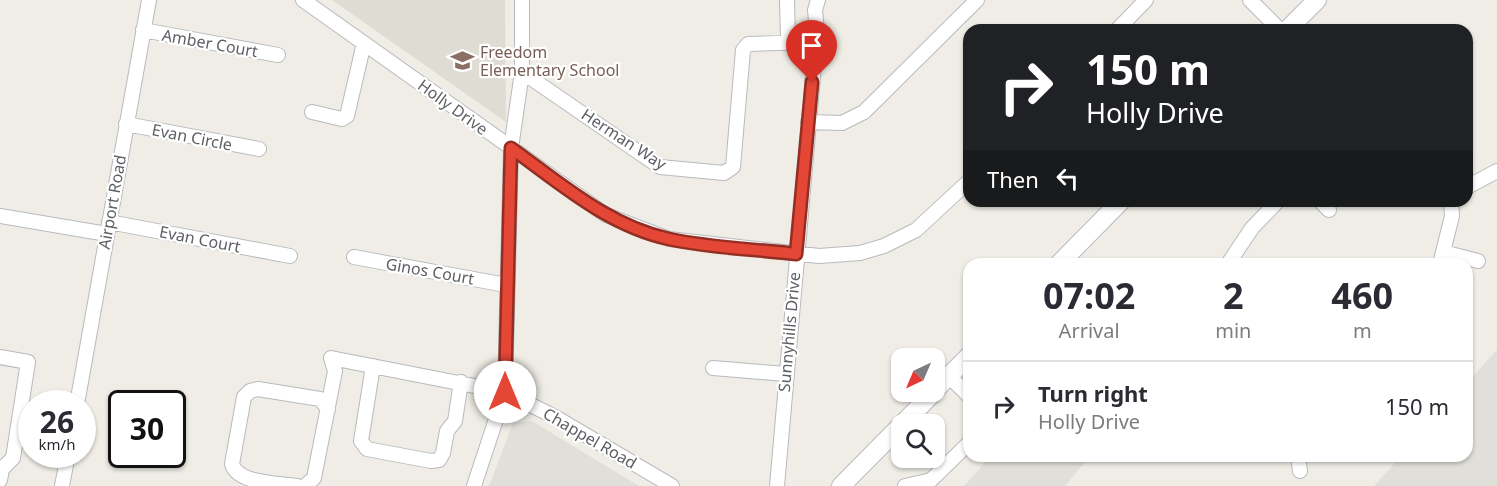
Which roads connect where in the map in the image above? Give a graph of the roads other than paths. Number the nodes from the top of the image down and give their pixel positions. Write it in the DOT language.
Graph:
graph roads {
  1 [pos="149,0"];
  2 [pos="303,0"];
  3 [pos="522,0"];
  4 [pos="787,0"];
  5 [pos="818,0"];
  6 [pos="977,0"];
  7 [pos="1146,0"];
  8 [pos="1250,0"];
  9 [pos="1317,0"];
  10 [pos="1123,24"];
  11 [pos="1274,24"];
  12 [pos="1293,24"];
  13 [pos="142,30"];
  14 [pos="788,41"];
  15 [pos="816,42"];
  16 [pos="364,44"];
  17 [pos="278,55"];
  18 [pos="522,72"];
  19 [pos="312,112"];
  20 [pos="808,122"];
  21 [pos="126,124"];
  22 [pos="511,148"];
  23 [pos="259,149"];
  24 [pos="1497,171"];
  25 [pos="1473,184"];
  26 [pos="963,187"];
  27 [pos="1116,207"];
  28 [pos="1272,207"];
  29 [pos="1451,207"];
  30 [pos="0,216"];
  31 [pos="108,228"];
  32 [pos="796,254"];
  33 [pos="290,256"];
  34 [pos="354,257"];
  35 [pos="1071,258"];
  36 [pos="1232,258"];
  37 [pos="1441,258"];
  38 [pos="1473,261"];
  39 [pos="1478,261"];
  40 [pos="506,285"];
  41 [pos="0,357"];
  42 [pos="963,362"];
  43 [pos="373,366"];
  44 [pos="713,368"];
  45 [pos="785,374"];
  46 [pos="949,376"];
  47 [pos="945,380"];
  48 [pos="461,382"];
  49 [pos="79,390"];
  50 [pos="963,390"];
  51 [pos="505,392"];
  52 [pos="923,402"];
  53 [pos="328,409"];
  54 [pos="963,449"];
  55 [pos="1299,462"];
  56 [pos="65,468"];
  57 [pos="1300,471"];
  58 [pos="0,480"];
  59 [pos="270,484"];
  60 [pos="62,486"];
  61 [pos="297,486"];
  62 [pos="305,486"];
  63 [pos="474,486"];
  64 [pos="672,486"];
  65 [pos="777,486"];
  66 [pos="841,486"];
  67 [pos="905,486"];
  1 -- 13 [label="street, Airport Road"];
  2 -- 16 [label="street, Holly Drive"];
  3 -- 18 [label="street"];
  4 -- 14 [label="street"];
  5 -- 15 [label="street, Sunnyhills Drive"];
  6 -- 20 [label="street"];
  7 -- 10 [label="street"];
  8 -- 11 [label="street"];
  9 -- 12 [label="street"];
  13 -- 17 [label="street, Amber Court"];
  13 -- 21 [label="street, Airport Road"];
  14 -- 15 [label="street, Herman Way"];
  14 -- 18 [label="street, Herman Way"];
  15 -- 20 [label="street, Sunnyhills Drive"];
  16 -- 19 [label="street"];
  16 -- 22 [label="street, Holly Drive"];
  18 -- 22 [label="street"];
  20 -- 32 [label="street, Sunnyhills Drive"];
  21 -- 23 [label="street, Evan Circle"];
  21 -- 31 [label="street, Airport Road"];
  22 -- 32 [label="street, Holly Drive"];
  22 -- 40 [label="street"];
  24 -- 25 [label="street"];
  26 -- 32 [label="street, Holly Drive"];
  27 -- 35 [label="street"];
  28 -- 36 [label="street"];
  29 -- 37 [label="street"];
  30 -- 31 [label="street, Evan Court"];
  31 -- 33 [label="street, Evan Court"];
  31 -- 49 [label="street, Airport Road"];
  32 -- 45 [label="street, Sunnyhills Drive"];
  34 -- 40 [label="street, Ginos Court"];
  38 -- 39 [label="street"];
  40 -- 51 [label="street"];
  41 -- 58 [label="street"];
  42 -- 46 [label="street"];
  43 -- 48 [label="street, Chappel Road"];
  43 -- 48 [label="street"];
  43 -- 53 [label="street, Chappel Road"];
  44 -- 45 [label="street"];
  45 -- 65 [label="street, Sunnyhills Drive"];
  46 -- 47 [label="street"];
  46 -- 50 [label="street"];
  48 -- 51 [label="street, Chappel Road"];
  51 -- 63 [label="street"];
  51 -- 64 [label="street, Chappel Road"];
  52 -- 66 [label="street"];
  53 -- 59 [label="street"];
  53 -- 62 [label="street"];
  54 -- 67 [label="street"];
  55 -- 57 [label="street"];
  56 -- 60 [label="street"];
  59 -- 61 [label="street"];
}
